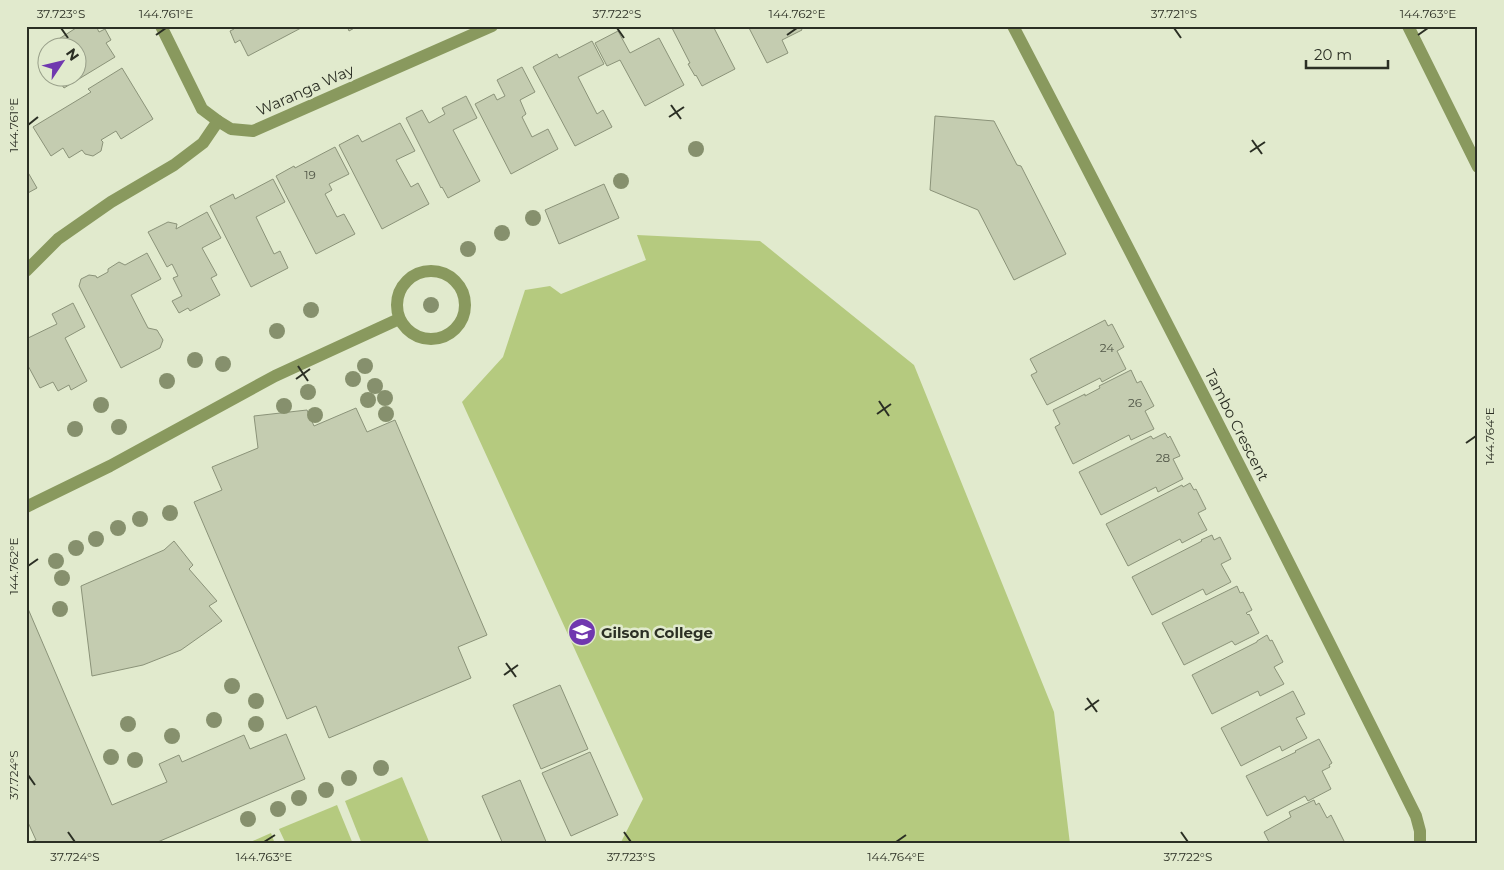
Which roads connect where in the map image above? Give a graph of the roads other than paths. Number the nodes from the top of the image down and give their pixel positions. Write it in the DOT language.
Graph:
graph roads {
  1 [pos="162,26"];
  2 [pos="492,26"];
  3 [pos="1013,26"];
  4 [pos="1408,26"];
  5 [pos="218,121"];
  6 [pos="1478,168"];
  7 [pos="26,271"];
  8 [pos="399,319"];
  9 [pos="26,507"];
  10 [pos="1420,844"];
  1 -- 5 [label="street, Waranga Way"];
  2 -- 5 [label="street, Waranga Way"];
  3 -- 10 [label="street, Tambo Crescent"];
  4 -- 6 [label="street"];
  5 -- 7 [label="street"];
  8 -- 8 [label="street"];
  8 -- 9 [label="street"];
}
